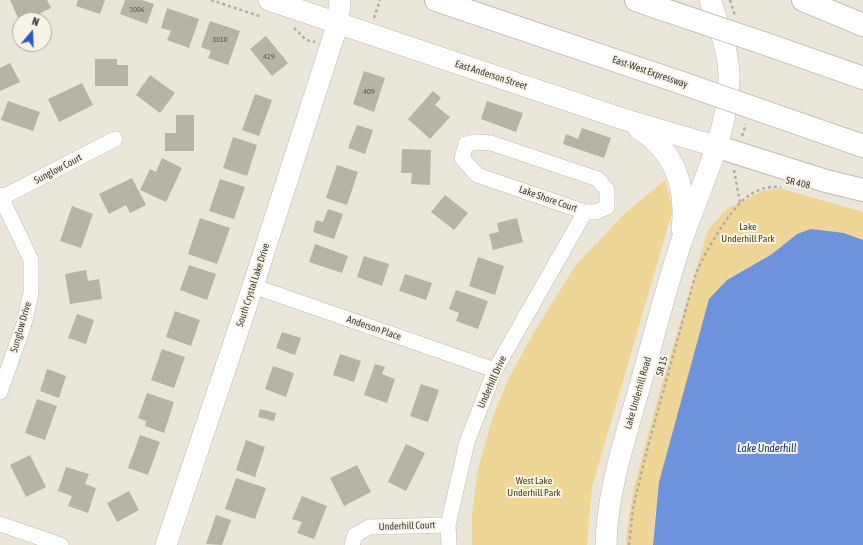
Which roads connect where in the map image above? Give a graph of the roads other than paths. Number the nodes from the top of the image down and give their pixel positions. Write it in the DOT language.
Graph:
graph roads {
  1 [pos="340,0"];
  2 [pos="353,0"];
  3 [pos="436,0"];
  4 [pos="636,0"];
  5 [pos="710,0"];
  6 [pos="802,0"];
  7 [pos="267,9"];
  8 [pos="338,23"];
  9 [pos="863,25"];
  10 [pos="863,78"];
  11 [pos="623,119"];
  12 [pos="115,139"];
  13 [pos="716,146"];
  14 [pos="863,146"];
  15 [pos="863,190"];
  16 [pos="1,197"];
  17 [pos="584,212"];
  18 [pos="681,243"];
  19 [pos="253,286"];
  20 [pos="495,370"];
  21 [pos="0,392"];
  22 [pos="0,524"];
  23 [pos="448,525"];
  24 [pos="61,545"];
  25 [pos="166,545"];
  26 [pos="352,545"];
  27 [pos="449,545"];
  28 [pos="606,545"];
  1 -- 8 [label="main road, South Crystal Lake Drive"];
  2 -- 8 [label="main road, South Crystal Lake Drive"];
  3 -- 14 [label="highway, East-West Expressway, bridge"];
  4 -- 10 [label="highway, bridge"];
  5 -- 13 [label="main road, Lake Underhill Road / SR 15"];
  6 -- 9 [label="highway"];
  7 -- 8 [label="main road, East Anderson Street / SR 15"];
  8 -- 11 [label="main road, East Anderson Street / SR 15"];
  8 -- 19 [label="main road, South Crystal Lake Drive"];
  11 -- 13 [label="main road, East Anderson Street"];
  11 -- 18 [label="main road, Lake Underhill Road / SR 15"];
  12 -- 16 [label="street, Sunglow Court"];
  13 -- 15 [label="highway"];
  13 -- 18 [label="main road, Lake Underhill Road / SR 15"];
  16 -- 21 [label="street, Sunglow Drive"];
  17 -- 17 [label="street, Lake Shore Court"];
  17 -- 20 [label="street, Underhill Drive"];
  18 -- 28 [label="main road, Lake Underhill Road / SR 15"];
  19 -- 20 [label="street, Anderson Place"];
  19 -- 25 [label="main road, South Crystal Lake Drive"];
  20 -- 23 [label="street, Underhill Drive"];
  22 -- 24 [label="street"];
  23 -- 26 [label="street, Underhill Court"];
  23 -- 27 [label="street, Underhill Drive"];
}
